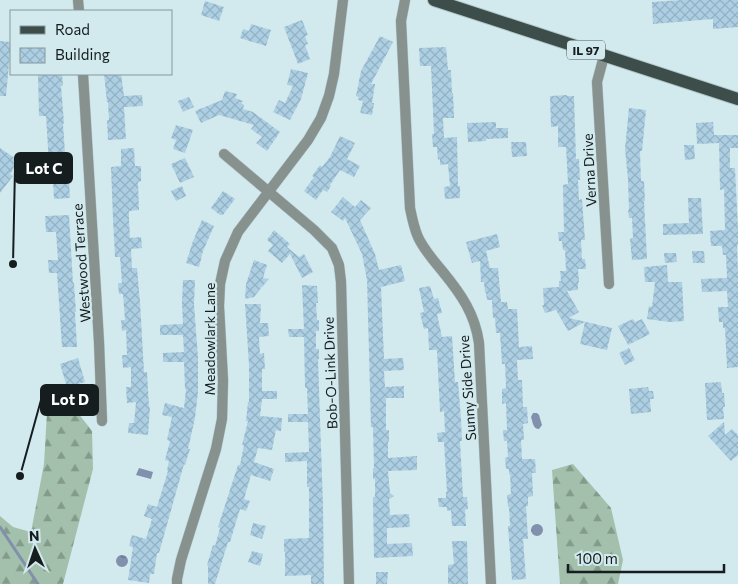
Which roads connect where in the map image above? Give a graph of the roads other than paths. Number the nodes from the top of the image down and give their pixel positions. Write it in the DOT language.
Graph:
graph roads {
  1 [pos="343,0"];
  2 [pos="405,0"];
  3 [pos="434,0"];
  4 [pos="604,56"];
  5 [pos="83,75"];
  6 [pos="738,99"];
  7 [pos="224,154"];
  8 [pos="269,191"];
  9 [pos="609,284"];
  10 [pos="102,421"];
  11 [pos="177,584"];
  12 [pos="349,584"];
  13 [pos="491,584"];
  1 -- 8 [label="street, Meadowlark Lane"];
  2 -- 13 [label="street, Sunny Side Drive"];
  3 -- 4 [label="main road, IL 97"];
  4 -- 6 [label="main road, IL 97"];
  4 -- 9 [label="street, Verna Drive"];
  5 -- 10 [label="street, Westwood Terrace"];
  7 -- 8 [label="street, Bob-O-Link Drive"];
  8 -- 11 [label="street, Meadowlark Lane"];
  8 -- 12 [label="street, Bob-O-Link Drive"];
}
